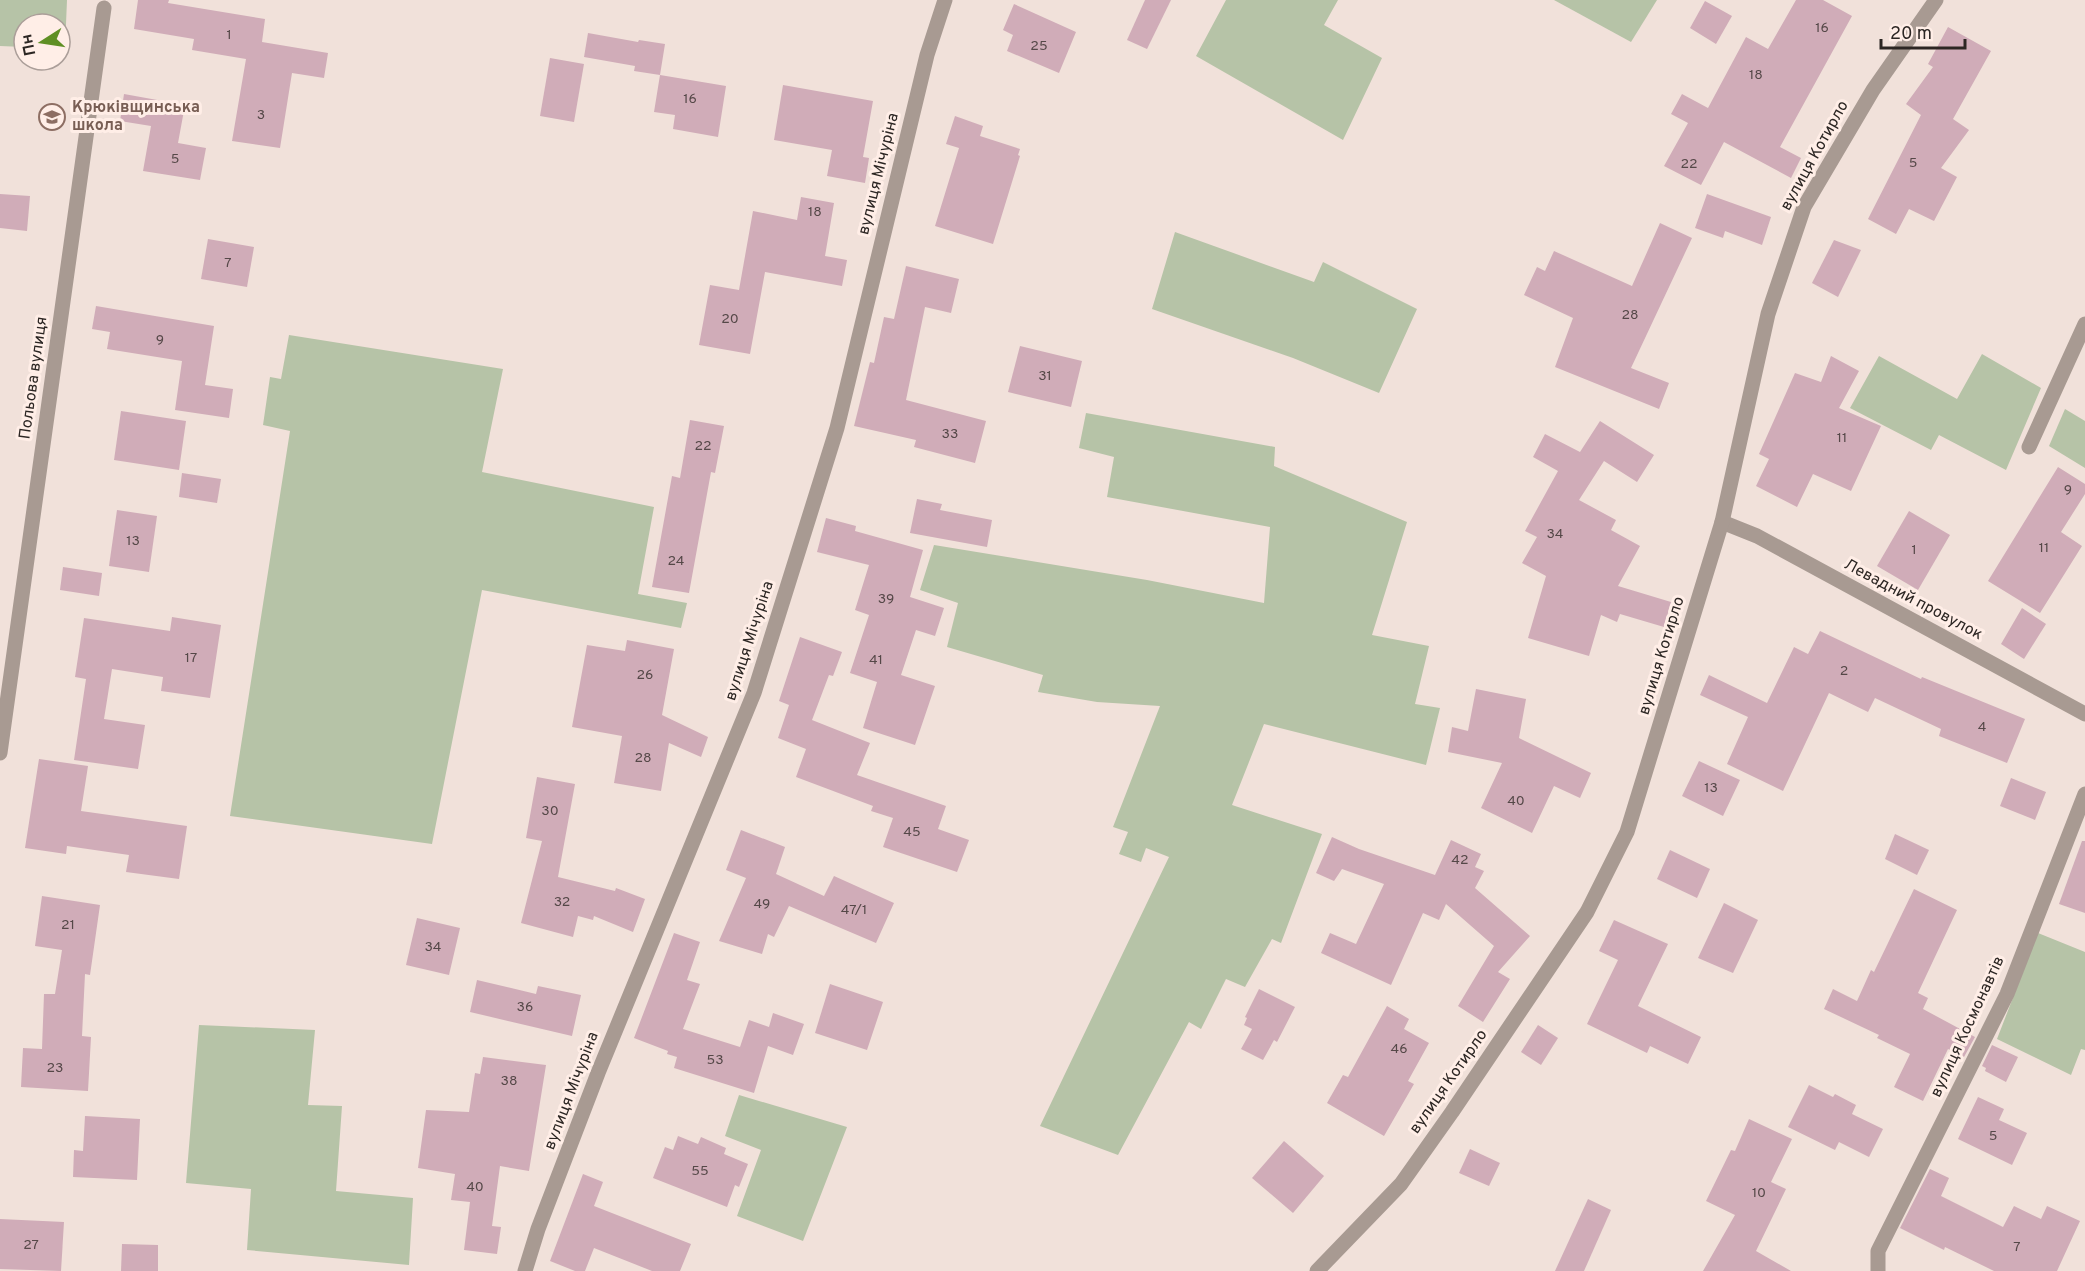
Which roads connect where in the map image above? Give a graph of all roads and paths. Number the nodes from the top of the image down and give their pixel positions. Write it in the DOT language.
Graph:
graph roads {
  1 [pos="945,0"];
  2 [pos="1936,0"];
  3 [pos="104,8"];
  4 [pos="2085,324"];
  5 [pos="2029,447"];
  6 [pos="1722,522"];
  7 [pos="2085,714"];
  8 [pos="0,753"];
  9 [pos="2085,794"];
  10 [pos="525,1271"];
  11 [pos="1317,1271"];
  12 [pos="1878,1271"];
  1 -- 10 [label="street, вулиця Мічуріна"];
  2 -- 6 [label="street, вулиця Котирло"];
  3 -- 8 [label="street, Польова вулиця"];
  4 -- 5 [label="street"];
  6 -- 7 [label="street, Левадний провулок"];
  6 -- 11 [label="street, вулиця Котирло"];
  9 -- 12 [label="street, вулиця Космонавтів"];
}
